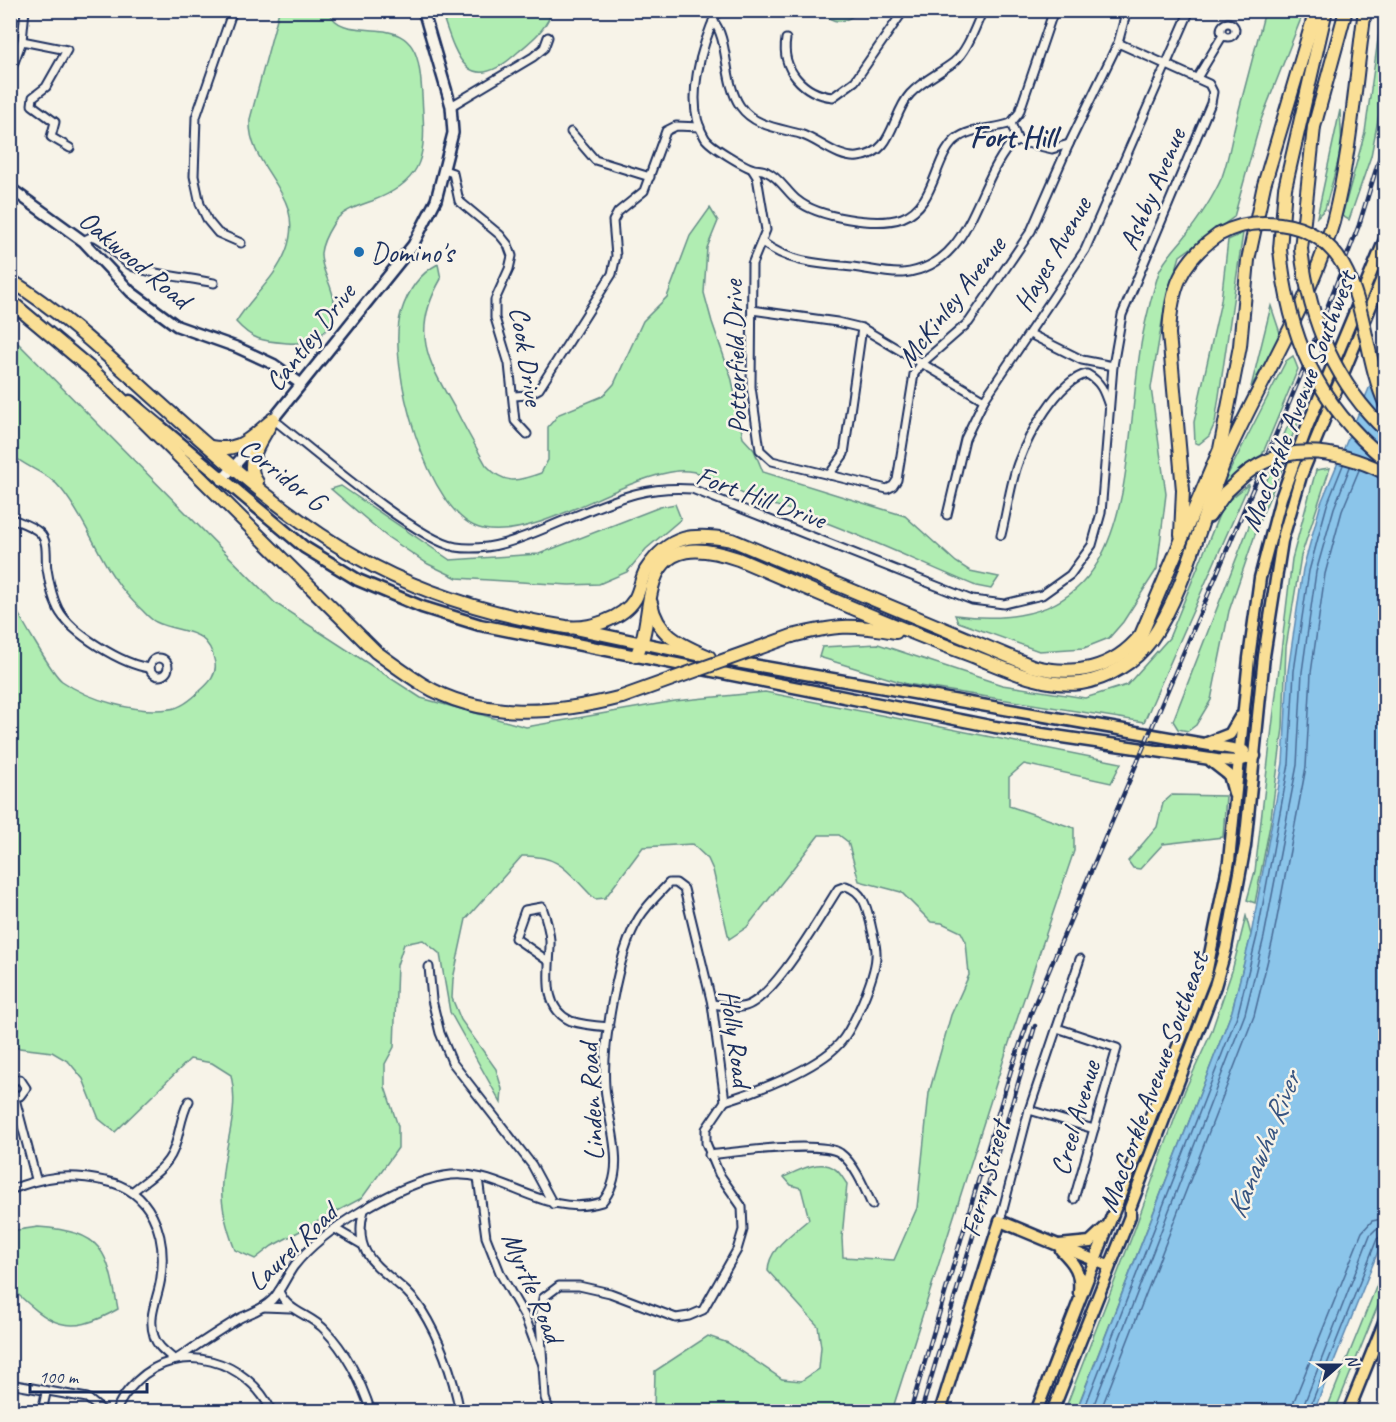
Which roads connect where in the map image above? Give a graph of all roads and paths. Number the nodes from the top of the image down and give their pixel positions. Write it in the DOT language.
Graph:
graph roads {
  1 [pos="26,10"];
  2 [pos="233,10"];
  3 [pos="423,10"];
  4 [pos="717,10"];
  5 [pos="904,10"];
  6 [pos="983,10"];
  7 [pos="1054,10"];
  8 [pos="1128,10"];
  9 [pos="1190,10"];
  10 [pos="1316,10"];
  11 [pos="1326,10"];
  12 [pos="1346,10"];
  13 [pos="1365,10"];
  14 [pos="713,21"];
  15 [pos="1224,35"];
  16 [pos="548,37"];
  17 [pos="786,39"];
  18 [pos="22,41"];
  19 [pos="1118,43"];
  20 [pos="1165,65"];
  21 [pos="10,73"];
  22 [pos="1197,78"];
  23 [pos="451,106"];
  24 [pos="1011,123"];
  25 [pos="700,127"];
  26 [pos="571,132"];
  27 [pos="1018,141"];
  28 [pos="1069,144"];
  29 [pos="70,148"];
  30 [pos="752,169"];
  31 [pos="444,170"];
  32 [pos="650,177"];
  33 [pos="10,188"];
  34 [pos="1386,237"];
  35 [pos="82,241"];
  36 [pos="762,242"];
  37 [pos="241,243"];
  38 [pos="1386,269"];
  39 [pos="10,280"];
  40 [pos="214,283"];
  41 [pos="10,301"];
  42 [pos="752,310"];
  43 [pos="862,328"];
  44 [pos="1030,334"];
  45 [pos="1082,360"];
  46 [pos="922,363"];
  47 [pos="1113,366"];
  48 [pos="91,369"];
  49 [pos="1087,374"];
  50 [pos="301,384"];
  51 [pos="514,396"];
  52 [pos="984,400"];
  53 [pos="1386,405"];
  54 [pos="1109,408"];
  55 [pos="273,419"];
  56 [pos="1386,431"];
  57 [pos="527,434"];
  58 [pos="209,447"];
  59 [pos="1107,458"];
  60 [pos="1386,460"];
  61 [pos="234,467"];
  62 [pos="1386,473"];
  63 [pos="829,475"];
  64 [pos="222,480"];
  65 [pos="887,489"];
  66 [pos="270,496"];
  67 [pos="947,515"];
  68 [pos="10,518"];
  69 [pos="1001,535"];
  70 [pos="659,554"];
  71 [pos="1182,557"];
  72 [pos="650,595"];
  73 [pos="569,627"];
  74 [pos="915,635"];
  75 [pos="639,643"];
  76 [pos="636,656"];
  77 [pos="709,657"];
  78 [pos="150,668"];
  79 [pos="1244,707"];
  80 [pos="1204,744"];
  81 [pos="1240,748"];
  82 [pos="1255,756"];
  83 [pos="1202,758"];
  84 [pos="1239,761"];
  85 [pos="1236,801"];
  86 [pos="669,883"];
  87 [pos="1080,959"];
  88 [pos="548,961"];
  89 [pos="429,967"];
  90 [pos="712,1004"];
  91 [pos="609,1028"];
  92 [pos="1057,1028"];
  93 [pos="10,1082"];
  94 [pos="12,1094"];
  95 [pos="189,1101"];
  96 [pos="725,1101"];
  97 [pos="1029,1110"];
  98 [pos="1094,1129"];
  99 [pos="709,1155"];
  100 [pos="478,1178"];
  101 [pos="36,1179"];
  102 [pos="10,1190"];
  103 [pos="132,1192"];
  104 [pos="1074,1199"];
  105 [pos="554,1204"];
  106 [pos="872,1205"];
  107 [pos="1130,1208"];
  108 [pos="364,1209"];
  109 [pos="1000,1221"];
  110 [pos="1110,1222"];
  111 [pos="336,1230"];
  112 [pos="363,1245"];
  113 [pos="1057,1245"];
  114 [pos="1101,1263"];
  115 [pos="279,1290"];
  116 [pos="1078,1305"];
  117 [pos="263,1307"];
  118 [pos="1092,1308"];
  119 [pos="294,1309"];
  120 [pos="1386,1318"];
  121 [pos="175,1360"];
  122 [pos="543,1365"];
  123 [pos="10,1384"];
  124 [pos="46,1393"];
  125 [pos="42,1412"];
  126 [pos="104,1412"];
  127 [pos="116,1412"];
  128 [pos="272,1412"];
  129 [pos="371,1412"];
  130 [pos="460,1412"];
  131 [pos="549,1412"];
  132 [pos="940,1412"];
  133 [pos="1036,1412"];
  134 [pos="1052,1412"];
  135 [pos="1348,1412"];
  1 -- 18 [label="street"];
  2 -- 37 [label="street"];
  3 -- 23 [label="street, Cantley Drive"];
  4 -- 14 [label="street"];
  5 -- 17 [label="street"];
  6 -- 14 [label="street"];
  7 -- 24 [label="street"];
  8 -- 19 [label="street, McKinley Avenue"];
  9 -- 20 [label="street, Hayes Avenue"];
  10 -- 71 [label="highway"];
  11 -- 60 [label="highway, bridge"];
  12 -- 56 [label="highway, bridge"];
  13 -- 71 [label="highway"];
  14 -- 25 [label="street"];
  15 -- 22 [label="street"];
  16 -- 23 [label="street"];
  18 -- 21 [label="street"];
  18 -- 29 [label="street"];
  19 -- 20 [label="street"];
  19 -- 28 [label="street, McKinley Avenue"];
  20 -- 22 [label="street"];
  20 -- 44 [label="street, Hayes Avenue"];
  22 -- 47 [label="street, Ashby Avenue"];
  23 -- 31 [label="street, Cantley Drive"];
  24 -- 27 [label="street"];
  24 -- 30 [label="street"];
  25 -- 30 [label="street"];
  25 -- 32 [label="street"];
  26 -- 32 [label="street"];
  27 -- 28 [label="street"];
  27 -- 36 [label="street"];
  28 -- 46 [label="street, McKinley Avenue"];
  30 -- 36 [label="street, Potterfield Drive"];
  31 -- 50 [label="street, Cantley Drive"];
  31 -- 51 [label="street, Cook Drive"];
  32 -- 51 [label="street"];
  33 -- 35 [label="street, Oakwood Road"];
  34 -- 79 [label="main road, MacCorkle Avenue Southwest"];
  35 -- 40 [label="street"];
  35 -- 50 [label="street, Oakwood Road"];
  36 -- 42 [label="street, Potterfield Drive"];
  38 -- 82 [label="main road, MacCorkle Avenue Southwest"];
  39 -- 58 [label="highway, Corridor G"];
  41 -- 48 [label="highway"];
  42 -- 43 [label="street"];
  42 -- 63 [label="street, Potterfield Drive"];
  43 -- 46 [label="street"];
  43 -- 63 [label="street"];
  44 -- 45 [label="street"];
  44 -- 52 [label="street, Hayes Avenue"];
  45 -- 47 [label="street"];
  45 -- 49 [label="street"];
  46 -- 52 [label="street"];
  46 -- 65 [label="street, McKinley Avenue"];
  47 -- 54 [label="street, Ashby Avenue"];
  48 -- 64 [label="main road"];
  48 -- 74 [label="highway, bridge"];
  49 -- 54 [label="street, Ashby Avenue"];
  49 -- 69 [label="street"];
  50 -- 55 [label="street, Cantley Drive"];
  51 -- 57 [label="street, Cook Drive"];
  52 -- 67 [label="street, Hayes Avenue"];
  53 -- 71 [label="highway, bridge"];
  54 -- 59 [label="street, Ashby Avenue"];
  55 -- 58 [label="highway"];
  55 -- 59 [label="street, Fort Hill Drive"];
  55 -- 61 [label="street, Cantley Drive"];
  55 -- 66 [label="highway"];
  58 -- 61 [label="highway, Corridor G"];
  61 -- 64 [label="street, Cantley Drive"];
  61 -- 66 [label="highway, Corridor G"];
  62 -- 71 [label="highway, bridge"];
  63 -- 65 [label="street, Potterfield Drive"];
  64 -- 76 [label="main road"];
  66 -- 73 [label="highway, Corridor G"];
  68 -- 78 [label="street"];
  70 -- 71 [label="highway"];
  70 -- 73 [label="highway"];
  70 -- 75 [label="highway"];
  71 -- 74 [label="highway"];
  72 -- 74 [label="highway"];
  72 -- 75 [label="highway"];
  72 -- 77 [label="highway"];
  73 -- 75 [label="main road"];
  75 -- 76 [label="highway"];
  75 -- 77 [label="main road"];
  76 -- 83 [label="main road"];
  77 -- 80 [label="main road"];
  79 -- 80 [label="main road"];
  79 -- 81 [label="main road, MacCorkle Avenue Southwest"];
  80 -- 81 [label="main road"];
  81 -- 82 [label="main road"];
  81 -- 84 [label="main road, MacCorkle Avenue Southwest"];
  82 -- 84 [label="main road"];
  82 -- 107 [label="main road, MacCorkle Avenue Southeast"];
  83 -- 84 [label="main road"];
  83 -- 85 [label="main road"];
  84 -- 85 [label="main road, MacCorkle Avenue Southeast"];
  85 -- 110 [label="main road, MacCorkle Avenue Southeast"];
  86 -- 90 [label="street, Holly Road"];
  86 -- 91 [label="street, Linden Road"];
  87 -- 92 [label="street, Ferry Street"];
  88 -- 88 [label="street"];
  88 -- 91 [label="street"];
  89 -- 105 [label="street"];
  90 -- 96 [label="street, Holly Road"];
  90 -- 96 [label="street"];
  91 -- 105 [label="street, Linden Road"];
  92 -- 97 [label="street, Ferry Street"];
  92 -- 98 [label="street, Creel Avenue"];
  93 -- 94 [label="street"];
  94 -- 101 [label="street"];
  95 -- 103 [label="street"];
  96 -- 99 [label="street, Holly Road"];
  97 -- 98 [label="street"];
  97 -- 109 [label="street, Ferry Street"];
  98 -- 104 [label="street, Creel Avenue"];
  99 -- 106 [label="street"];
  99 -- 122 [label="street"];
  100 -- 105 [label="street, Linden Road"];
  100 -- 108 [label="street, Laurel Road"];
  100 -- 122 [label="street, Myrtle Road"];
  101 -- 102 [label="street"];
  101 -- 103 [label="street"];
  103 -- 121 [label="street"];
  107 -- 114 [label="main road, MacCorkle Avenue Southeast"];
  107 -- 118 [label="main road, MacCorkle Avenue Southeast"];
  108 -- 111 [label="street, Laurel Road"];
  108 -- 112 [label="street"];
  109 -- 113 [label="main road"];
  109 -- 132 [label="main road, Ferry Street"];
  110 -- 113 [label="main road"];
  110 -- 114 [label="main road, MacCorkle Avenue Southeast"];
  111 -- 112 [label="street"];
  111 -- 115 [label="street, Laurel Road"];
  112 -- 130 [label="street"];
  113 -- 114 [label="main road"];
  113 -- 116 [label="main road"];
  114 -- 116 [label="main road, MacCorkle Avenue Southeast"];
  114 -- 118 [label="main road, MacCorkle Avenue Southeast"];
  115 -- 117 [label="street, Laurel Road"];
  115 -- 119 [label="street"];
  116 -- 133 [label="main road, MacCorkle Avenue Southeast"];
  117 -- 119 [label="street"];
  117 -- 121 [label="street, Laurel Road"];
  118 -- 134 [label="main road, MacCorkle Avenue Southeast"];
  119 -- 129 [label="street"];
  120 -- 135 [label="main road"];
  121 -- 127 [label="street, Laurel Road"];
  121 -- 128 [label="street"];
  122 -- 131 [label="street, Myrtle Road"];
  123 -- 124 [label="street"];
  124 -- 125 [label="street"];
  124 -- 126 [label="street"];
}
